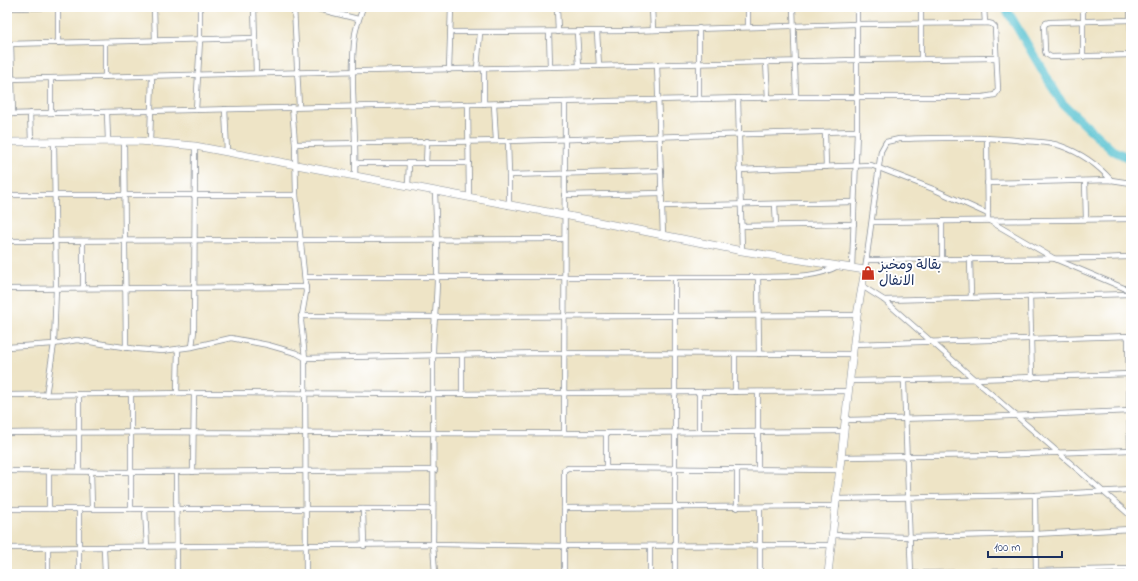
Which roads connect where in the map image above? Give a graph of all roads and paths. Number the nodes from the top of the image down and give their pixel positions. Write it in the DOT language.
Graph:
graph roads {
  1 [pos="58,7"];
  2 [pos="78,7"];
  3 [pos="154,7"];
  4 [pos="200,7"];
  5 [pos="254,7"];
  6 [pos="294,7"];
  7 [pos="310,7"];
  8 [pos="363,7"];
  9 [pos="451,7"];
  10 [pos="557,7"];
  11 [pos="652,7"];
  12 [pos="748,7"];
  13 [pos="793,7"];
  14 [pos="857,7"];
  15 [pos="921,7"];
  16 [pos="984,7"];
  17 [pos="1083,7"];
  18 [pos="1130,7"];
  19 [pos="7,8"];
  20 [pos="358,19"];
  21 [pos="1131,20"];
  22 [pos="1083,21"];
  23 [pos="985,23"];
  24 [pos="857,24"];
  25 [pos="921,24"];
  26 [pos="794,26"];
  27 [pos="748,27"];
  28 [pos="699,28"];
  29 [pos="653,30"];
  30 [pos="451,32"];
  31 [pos="549,32"];
  32 [pos="558,32"];
  33 [pos="577,32"];
  34 [pos="597,32"];
  35 [pos="480,34"];
  36 [pos="1131,36"];
  37 [pos="255,38"];
  38 [pos="200,40"];
  39 [pos="155,41"];
  40 [pos="105,42"];
  41 [pos="58,43"];
  42 [pos="9,44"];
  43 [pos="1131,56"];
  44 [pos="1083,57"];
  45 [pos="996,58"];
  46 [pos="921,59"];
  47 [pos="857,60"];
  48 [pos="795,61"];
  49 [pos="766,62"];
  50 [pos="657,64"];
  51 [pos="699,64"];
  52 [pos="579,66"];
  53 [pos="599,66"];
  54 [pos="550,67"];
  55 [pos="477,69"];
  56 [pos="484,69"];
  57 [pos="449,70"];
  58 [pos="354,72"];
  59 [pos="256,73"];
  60 [pos="298,73"];
  61 [pos="198,74"];
  62 [pos="152,76"];
  63 [pos="105,77"];
  64 [pos="9,79"];
  65 [pos="51,79"];
  66 [pos="796,97"];
  67 [pos="857,97"];
  68 [pos="738,98"];
  69 [pos="768,98"];
  70 [pos="699,99"];
  71 [pos="659,100"];
  72 [pos="565,102"];
  73 [pos="468,104"];
  74 [pos="484,104"];
  75 [pos="494,104"];
  76 [pos="299,107"];
  77 [pos="353,107"];
  78 [pos="292,108"];
  79 [pos="225,109"];
  80 [pos="196,110"];
  81 [pos="151,111"];
  82 [pos="107,112"];
  83 [pos="30,113"];
  84 [pos="51,113"];
  85 [pos="7,114"];
  86 [pos="13,114"];
  87 [pos="857,131"];
  88 [pos="825,132"];
  89 [pos="738,134"];
  90 [pos="660,136"];
  91 [pos="987,138"];
  92 [pos="565,139"];
  93 [pos="108,141"];
  94 [pos="124,141"];
  95 [pos="496,141"];
  96 [pos="508,141"];
  97 [pos="7,142"];
  98 [pos="31,142"];
  99 [pos="54,142"];
  100 [pos="150,142"];
  101 [pos="427,142"];
  102 [pos="469,142"];
  103 [pos="355,143"];
  104 [pos="295,144"];
  105 [pos="195,146"];
  106 [pos="227,152"];
  107 [pos="356,163"];
  108 [pos="469,163"];
  109 [pos="409,164"];
  110 [pos="426,164"];
  111 [pos="295,166"];
  112 [pos="856,166"];
  113 [pos="826,167"];
  114 [pos="879,167"];
  115 [pos="739,170"];
  116 [pos="661,171"];
  117 [pos="565,174"];
  118 [pos="509,175"];
  119 [pos="355,176"];
  120 [pos="1111,180"];
  121 [pos="1085,181"];
  122 [pos="987,183"];
  123 [pos="1131,183"];
  124 [pos="408,186"];
  125 [pos="435,192"];
  126 [pos="662,193"];
  127 [pos="7,195"];
  128 [pos="55,195"];
  129 [pos="124,195"];
  130 [pos="194,195"];
  131 [pos="296,195"];
  132 [pos="564,195"];
  133 [pos="469,198"];
  134 [pos="855,202"];
  135 [pos="775,204"];
  136 [pos="740,205"];
  137 [pos="509,206"];
  138 [pos="662,206"];
  139 [pos="988,214"];
  140 [pos="564,215"];
  141 [pos="1086,219"];
  142 [pos="1131,219"];
  143 [pos="988,220"];
  144 [pos="942,221"];
  145 [pos="873,222"];
  146 [pos="854,224"];
  147 [pos="776,225"];
  148 [pos="741,226"];
  149 [pos="663,236"];
  150 [pos="563,239"];
  151 [pos="437,240"];
  152 [pos="125,241"];
  153 [pos="195,241"];
  154 [pos="301,241"];
  155 [pos="7,242"];
  156 [pos="56,242"];
  157 [pos="83,242"];
  158 [pos="742,251"];
  159 [pos="1131,257"];
  160 [pos="970,258"];
  161 [pos="942,259"];
  162 [pos="1055,259"];
  163 [pos="867,260"];
  164 [pos="839,266"];
  165 [pos="852,268"];
  166 [pos="865,270"];
  167 [pos="305,277"];
  168 [pos="758,277"];
  169 [pos="437,278"];
  170 [pos="564,278"];
  171 [pos="675,278"];
  172 [pos="862,286"];
  173 [pos="194,287"];
  174 [pos="306,287"];
  175 [pos="56,288"];
  176 [pos="83,288"];
  177 [pos="125,288"];
  178 [pos="7,289"];
  179 [pos="1131,291"];
  180 [pos="1131,294"];
  181 [pos="1030,296"];
  182 [pos="971,298"];
  183 [pos="884,300"];
  184 [pos="857,315"];
  185 [pos="301,316"];
  186 [pos="759,316"];
  187 [pos="434,317"];
  188 [pos="565,317"];
  189 [pos="674,317"];
  190 [pos="1130,336"];
  191 [pos="1031,338"];
  192 [pos="930,341"];
  193 [pos="54,344"];
  194 [pos="854,344"];
  195 [pos="7,347"];
  196 [pos="192,347"];
  197 [pos="126,348"];
  198 [pos="178,349"];
  199 [pos="565,354"];
  200 [pos="736,354"];
  201 [pos="759,354"];
  202 [pos="853,354"];
  203 [pos="433,355"];
  204 [pos="462,355"];
  205 [pos="674,355"];
  206 [pos="305,358"];
  207 [pos="1130,374"];
  208 [pos="1032,378"];
  209 [pos="974,379"];
  210 [pos="849,381"];
  211 [pos="904,382"];
  212 [pos="848,391"];
  213 [pos="305,392"];
  214 [pos="699,392"];
  215 [pos="735,392"];
  216 [pos="758,392"];
  217 [pos="176,393"];
  218 [pos="194,393"];
  219 [pos="462,393"];
  220 [pos="564,393"];
  221 [pos="674,393"];
  222 [pos="132,394"];
  223 [pos="434,394"];
  224 [pos="7,395"];
  225 [pos="46,395"];
  226 [pos="79,396"];
  227 [pos="1130,411"];
  228 [pos="1014,416"];
  229 [pos="905,419"];
  230 [pos="846,420"];
  231 [pos="845,431"];
  232 [pos="79,432"];
  233 [pos="305,432"];
  234 [pos="434,432"];
  235 [pos="674,432"];
  236 [pos="699,432"];
  237 [pos="758,432"];
  238 [pos="7,433"];
  239 [pos="131,433"];
  240 [pos="194,433"];
  241 [pos="564,433"];
  242 [pos="606,433"];
  243 [pos="1131,450"];
  244 [pos="1058,452"];
  245 [pos="841,457"];
  246 [pos="906,457"];
  247 [pos="606,468"];
  248 [pos="675,469"];
  249 [pos="737,469"];
  250 [pos="758,469"];
  251 [pos="305,470"];
  252 [pos="435,470"];
  253 [pos="840,470"];
  254 [pos="7,471"];
  255 [pos="49,471"];
  256 [pos="79,471"];
  257 [pos="91,471"];
  258 [pos="132,472"];
  259 [pos="176,472"];
  260 [pos="193,472"];
  261 [pos="1131,490"];
  262 [pos="1104,492"];
  263 [pos="1035,495"];
  264 [pos="908,498"];
  265 [pos="837,503"];
  266 [pos="760,507"];
  267 [pos="564,508"];
  268 [pos="674,508"];
  269 [pos="737,508"];
  270 [pos="7,509"];
  271 [pos="49,509"];
  272 [pos="79,509"];
  273 [pos="92,509"];
  274 [pos="131,509"];
  275 [pos="145,509"];
  276 [pos="176,509"];
  277 [pos="363,509"];
  278 [pos="433,509"];
  279 [pos="306,510"];
  280 [pos="1131,516"];
  281 [pos="1131,529"];
  282 [pos="1035,534"];
  283 [pos="832,535"];
  284 [pos="909,537"];
  285 [pos="433,544"];
  286 [pos="674,545"];
  287 [pos="831,545"];
  288 [pos="306,546"];
  289 [pos="364,546"];
  290 [pos="564,546"];
  291 [pos="650,546"];
  292 [pos="760,546"];
  293 [pos="147,547"];
  294 [pos="177,547"];
  295 [pos="7,548"];
  296 [pos="48,548"];
  297 [pos="79,548"];
  298 [pos="104,548"];
  299 [pos="1131,569"];
  300 [pos="1036,572"];
  301 [pos="48,574"];
  302 [pos="79,574"];
  303 [pos="105,574"];
  304 [pos="176,574"];
  305 [pos="306,574"];
  306 [pos="435,574"];
  307 [pos="564,574"];
  308 [pos="650,574"];
  309 [pos="676,574"];
  310 [pos="760,574"];
  311 [pos="828,574"];
  312 [pos="884,574"];
  313 [pos="911,574"];
  1 -- 2 [label="street"];
  1 -- 19 [label="street"];
  1 -- 41 [label="street"];
  3 -- 39 [label="street"];
  4 -- 38 [label="street"];
  5 -- 37 [label="street"];
  6 -- 60 [label="street"];
  7 -- 20 [label="street"];
  8 -- 20 [label="street"];
  9 -- 30 [label="street"];
  10 -- 32 [label="street"];
  11 -- 29 [label="street"];
  12 -- 27 [label="street"];
  13 -- 26 [label="street"];
  14 -- 24 [label="street"];
  15 -- 25 [label="street"];
  16 -- 23 [label="street"];
  17 -- 22 [label="street"];
  18 -- 21 [label="street"];
  20 -- 58 [label="street"];
  21 -- 22 [label="street"];
  21 -- 36 [label="street"];
  22 -- 44 [label="street"];
  22 -- 44 [label="street"];
  23 -- 25 [label="street"];
  23 -- 45 [label="street"];
  24 -- 25 [label="street"];
  24 -- 26 [label="street"];
  24 -- 47 [label="street"];
  25 -- 46 [label="street"];
  26 -- 27 [label="street"];
  26 -- 48 [label="street"];
  27 -- 28 [label="street"];
  28 -- 29 [label="street"];
  28 -- 51 [label="street"];
  29 -- 34 [label="street"];
  30 -- 35 [label="street"];
  30 -- 57 [label="street"];
  31 -- 32 [label="street"];
  31 -- 35 [label="street"];
  31 -- 54 [label="street"];
  32 -- 33 [label="street"];
  33 -- 34 [label="street"];
  33 -- 52 [label="street"];
  34 -- 53 [label="street"];
  35 -- 55 [label="street"];
  37 -- 38 [label="street"];
  37 -- 59 [label="street"];
  38 -- 39 [label="street"];
  38 -- 61 [label="street"];
  39 -- 40 [label="street"];
  40 -- 41 [label="street"];
  40 -- 63 [label="street"];
  41 -- 42 [label="street"];
  42 -- 64 [label="street"];
  43 -- 44 [label="street"];
  45 -- 46 [label="street"];
  45 -- 67 [label="street"];
  46 -- 47 [label="street"];
  47 -- 48 [label="street"];
  47 -- 67 [label="street"];
  48 -- 49 [label="street"];
  48 -- 66 [label="street"];
  49 -- 51 [label="street"];
  49 -- 69 [label="street"];
  50 -- 51 [label="street"];
  50 -- 53 [label="street"];
  50 -- 71 [label="street"];
  51 -- 70 [label="street"];
  52 -- 53 [label="street"];
  52 -- 54 [label="street"];
  54 -- 56 [label="street"];
  55 -- 56 [label="street"];
  55 -- 57 [label="street"];
  56 -- 74 [label="street"];
  57 -- 58 [label="street"];
  58 -- 60 [label="street"];
  58 -- 77 [label="street"];
  59 -- 60 [label="street"];
  59 -- 61 [label="street"];
  60 -- 76 [label="street"];
  61 -- 62 [label="street"];
  61 -- 80 [label="street"];
  62 -- 63 [label="street"];
  62 -- 81 [label="street"];
  63 -- 65 [label="street"];
  64 -- 65 [label="street"];
  64 -- 86 [label="street"];
  65 -- 84 [label="street"];
  66 -- 67 [label="street"];
  66 -- 69 [label="street"];
  67 -- 87 [label="street"];
  68 -- 69 [label="street"];
  68 -- 70 [label="street"];
  68 -- 89 [label="street"];
  70 -- 71 [label="street"];
  71 -- 72 [label="street"];
  71 -- 90 [label="street"];
  72 -- 75 [label="street"];
  72 -- 92 [label="street"];
  73 -- 74 [label="street"];
  73 -- 77 [label="street"];
  73 -- 102 [label="street"];
  74 -- 75 [label="street"];
  75 -- 95 [label="street"];
  76 -- 77 [label="street"];
  76 -- 78 [label="street"];
  77 -- 103 [label="street"];
  78 -- 79 [label="street"];
  78 -- 104 [label="street"];
  79 -- 80 [label="street"];
  79 -- 106 [label="street"];
  80 -- 81 [label="street"];
  81 -- 82 [label="street"];
  81 -- 100 [label="street"];
  82 -- 84 [label="street"];
  82 -- 93 [label="street"];
  83 -- 84 [label="street"];
  83 -- 86 [label="street"];
  83 -- 98 [label="street"];
  85 -- 86 [label="street"];
  87 -- 88 [label="street"];
  87 -- 112 [label="street"];
  88 -- 89 [label="street"];
  88 -- 113 [label="street"];
  89 -- 90 [label="street"];
  89 -- 115 [label="street"];
  90 -- 92 [label="street"];
  90 -- 116 [label="street"];
  91 -- 114 [label="street"];
  91 -- 120 [label="street"];
  91 -- 122 [label="street"];
  92 -- 96 [label="street"];
  92 -- 117 [label="street"];
  93 -- 94 [label="street"];
  93 -- 99 [label="street"];
  94 -- 100 [label="street"];
  94 -- 129 [label="street"];
  95 -- 96 [label="street"];
  95 -- 102 [label="street"];
  96 -- 118 [label="street"];
  97 -- 98 [label="street"];
  98 -- 99 [label="street"];
  99 -- 128 [label="street"];
  100 -- 105 [label="street"];
  101 -- 102 [label="street"];
  101 -- 103 [label="street"];
  101 -- 110 [label="street"];
  102 -- 108 [label="street"];
  103 -- 104 [label="street"];
  103 -- 107 [label="street"];
  104 -- 111 [label="street"];
  105 -- 106 [label="street"];
  105 -- 130 [label="street"];
  106 -- 111 [label="street"];
  107 -- 109 [label="street"];
  107 -- 119 [label="street"];
  108 -- 110 [label="street"];
  108 -- 133 [label="street"];
  109 -- 110 [label="street"];
  109 -- 124 [label="street"];
  111 -- 119 [label="street"];
  111 -- 131 [label="street"];
  112 -- 113 [label="street"];
  112 -- 114 [label="street"];
  112 -- 134 [label="street"];
  113 -- 115 [label="street"];
  114 -- 139 [label="street"];
  114 -- 145 [label="street"];
  115 -- 136 [label="street"];
  116 -- 117 [label="street"];
  116 -- 126 [label="street"];
  117 -- 118 [label="street"];
  117 -- 132 [label="street"];
  118 -- 137 [label="street"];
  119 -- 124 [label="street"];
  120 -- 121 [label="street"];
  120 -- 123 [label="street"];
  121 -- 122 [label="street"];
  121 -- 141 [label="street"];
  122 -- 139 [label="street"];
  124 -- 125 [label="street"];
  125 -- 133 [label="street"];
  125 -- 151 [label="street"];
  126 -- 132 [label="street"];
  126 -- 138 [label="street"];
  127 -- 128 [label="street"];
  128 -- 129 [label="street"];
  128 -- 156 [label="street"];
  129 -- 130 [label="street"];
  129 -- 152 [label="street"];
  130 -- 131 [label="street"];
  130 -- 153 [label="street"];
  131 -- 154 [label="street"];
  132 -- 140 [label="street"];
  133 -- 137 [label="street"];
  134 -- 135 [label="street"];
  134 -- 146 [label="street"];
  135 -- 136 [label="street"];
  135 -- 147 [label="street"];
  136 -- 138 [label="street"];
  136 -- 148 [label="street"];
  137 -- 140 [label="street"];
  138 -- 149 [label="street"];
  139 -- 143 [label="street"];
  140 -- 149 [label="street"];
  140 -- 150 [label="street"];
  141 -- 142 [label="street"];
  141 -- 143 [label="street"];
  143 -- 144 [label="street"];
  143 -- 162 [label="street"];
  144 -- 145 [label="street"];
  144 -- 161 [label="street"];
  145 -- 163 [label="street"];
  146 -- 147 [label="street"];
  146 -- 165 [label="street"];
  147 -- 148 [label="street"];
  148 -- 158 [label="street"];
  149 -- 158 [label="street"];
  150 -- 151 [label="street"];
  150 -- 170 [label="street"];
  151 -- 154 [label="street"];
  151 -- 169 [label="street"];
  152 -- 153 [label="street"];
  152 -- 157 [label="street"];
  152 -- 177 [label="street"];
  153 -- 154 [label="street"];
  153 -- 173 [label="street"];
  154 -- 167 [label="street"];
  155 -- 156 [label="street"];
  156 -- 157 [label="street"];
  156 -- 175 [label="street"];
  157 -- 176 [label="street"];
  158 -- 164 [label="street"];
  159 -- 162 [label="street"];
  160 -- 161 [label="street"];
  160 -- 162 [label="street"];
  160 -- 182 [label="street"];
  161 -- 163 [label="street"];
  162 -- 179 [label="street"];
  163 -- 166 [label="street"];
  164 -- 165 [label="street"];
  164 -- 168 [label="street"];
  165 -- 166 [label="street"];
  166 -- 172 [label="street"];
  167 -- 169 [label="street"];
  167 -- 174 [label="street"];
  168 -- 171 [label="street"];
  168 -- 186 [label="street"];
  169 -- 170 [label="street"];
  169 -- 187 [label="street"];
  170 -- 171 [label="street"];
  170 -- 188 [label="street"];
  171 -- 189 [label="street"];
  172 -- 183 [label="street"];
  172 -- 184 [label="street"];
  173 -- 174 [label="street"];
  173 -- 177 [label="street"];
  173 -- 196 [label="street"];
  174 -- 185 [label="street"];
  175 -- 176 [label="street"];
  175 -- 178 [label="street"];
  175 -- 193 [label="street"];
  176 -- 177 [label="street"];
  177 -- 197 [label="street"];
  180 -- 181 [label="street"];
  181 -- 182 [label="street"];
  181 -- 191 [label="street"];
  182 -- 183 [label="street"];
  183 -- 192 [label="street"];
  184 -- 186 [label="street"];
  184 -- 194 [label="street"];
  185 -- 187 [label="street"];
  185 -- 206 [label="street"];
  186 -- 189 [label="street"];
  186 -- 201 [label="street"];
  187 -- 188 [label="street"];
  187 -- 203 [label="street"];
  188 -- 189 [label="street"];
  188 -- 199 [label="street"];
  189 -- 205 [label="street"];
  190 -- 191 [label="street"];
  190 -- 207 [label="street"];
  191 -- 192 [label="street"];
  191 -- 208 [label="street"];
  192 -- 194 [label="street"];
  192 -- 209 [label="street"];
  193 -- 195 [label="street"];
  193 -- 197 [label="street"];
  193 -- 225 [label="street"];
  194 -- 202 [label="street"];
  196 -- 198 [label="street"];
  196 -- 206 [label="street"];
  197 -- 198 [label="street"];
  198 -- 217 [label="street"];
  199 -- 204 [label="street"];
  199 -- 205 [label="street"];
  199 -- 220 [label="street"];
  200 -- 201 [label="street"];
  200 -- 205 [label="street"];
  200 -- 215 [label="street"];
  201 -- 202 [label="street"];
  202 -- 210 [label="street"];
  203 -- 204 [label="street"];
  203 -- 206 [label="street"];
  203 -- 223 [label="street"];
  204 -- 219 [label="street"];
  205 -- 221 [label="street"];
  206 -- 213 [label="street"];
  207 -- 208 [label="street"];
  207 -- 227 [label="street"];
  208 -- 209 [label="street"];
  209 -- 211 [label="street"];
  209 -- 228 [label="street"];
  210 -- 211 [label="street"];
  210 -- 212 [label="street"];
  211 -- 229 [label="street"];
  212 -- 216 [label="street"];
  212 -- 230 [label="street"];
  213 -- 218 [label="street"];
  213 -- 223 [label="street"];
  213 -- 233 [label="street"];
  214 -- 215 [label="street"];
  214 -- 221 [label="street"];
  214 -- 236 [label="street"];
  215 -- 216 [label="street"];
  216 -- 237 [label="street"];
  217 -- 218 [label="street"];
  217 -- 222 [label="street"];
  218 -- 240 [label="street"];
  219 -- 220 [label="street"];
  219 -- 223 [label="street"];
  220 -- 221 [label="street"];
  220 -- 241 [label="street"];
  221 -- 235 [label="street"];
  222 -- 226 [label="street"];
  222 -- 239 [label="street"];
  223 -- 234 [label="street"];
  224 -- 225 [label="street"];
  225 -- 226 [label="street"];
  226 -- 232 [label="street"];
  227 -- 228 [label="street"];
  227 -- 243 [label="street"];
  228 -- 229 [label="street"];
  228 -- 244 [label="street"];
  229 -- 230 [label="street"];
  229 -- 246 [label="street"];
  230 -- 231 [label="street"];
  231 -- 237 [label="street"];
  231 -- 245 [label="street"];
  232 -- 238 [label="street"];
  232 -- 239 [label="street"];
  232 -- 256 [label="street"];
  233 -- 234 [label="street"];
  233 -- 240 [label="street"];
  233 -- 251 [label="street"];
  234 -- 241 [label="street"];
  234 -- 252 [label="street"];
  235 -- 236 [label="street"];
  235 -- 242 [label="street"];
  235 -- 248 [label="street"];
  236 -- 237 [label="street"];
  237 -- 250 [label="street"];
  239 -- 240 [label="street"];
  239 -- 258 [label="street"];
  240 -- 260 [label="street"];
  241 -- 242 [label="street"];
  242 -- 247 [label="street"];
  243 -- 244 [label="street"];
  244 -- 246 [label="street"];
  244 -- 262 [label="street"];
  245 -- 246 [label="street"];
  245 -- 253 [label="street"];
  246 -- 264 [label="street"];
  247 -- 248 [label="street"];
  247 -- 267 [label="street"];
  248 -- 249 [label="street"];
  248 -- 268 [label="street"];
  249 -- 250 [label="street"];
  249 -- 269 [label="street"];
  250 -- 253 [label="street"];
  251 -- 252 [label="street"];
  251 -- 260 [label="street"];
  251 -- 279 [label="street"];
  252 -- 278 [label="street"];
  253 -- 265 [label="street"];
  254 -- 255 [label="street"];
  255 -- 256 [label="street"];
  255 -- 271 [label="street"];
  256 -- 257 [label="street"];
  257 -- 258 [label="street"];
  257 -- 273 [label="street"];
  258 -- 259 [label="street"];
  258 -- 274 [label="street"];
  259 -- 260 [label="street"];
  259 -- 276 [label="street"];
  261 -- 262 [label="street"];
  262 -- 263 [label="street"];
  262 -- 280 [label="street"];
  263 -- 264 [label="street"];
  263 -- 282 [label="street"];
  264 -- 265 [label="street"];
  264 -- 284 [label="street"];
  265 -- 266 [label="street"];
  265 -- 283 [label="street"];
  266 -- 269 [label="street"];
  266 -- 292 [label="street"];
  267 -- 268 [label="street"];
  267 -- 290 [label="street"];
  268 -- 269 [label="street"];
  268 -- 286 [label="street"];
  270 -- 271 [label="street"];
  271 -- 272 [label="street"];
  272 -- 273 [label="street"];
  272 -- 297 [label="street"];
  273 -- 274 [label="street"];
  274 -- 275 [label="street"];
  275 -- 276 [label="street"];
  275 -- 293 [label="street"];
  276 -- 279 [label="street"];
  276 -- 294 [label="street"];
  277 -- 278 [label="street"];
  277 -- 279 [label="street"];
  277 -- 289 [label="street"];
  278 -- 285 [label="street"];
  279 -- 288 [label="street"];
  281 -- 282 [label="street"];
  282 -- 284 [label="street"];
  282 -- 300 [label="street"];
  283 -- 284 [label="street"];
  283 -- 287 [label="street"];
  284 -- 313 [label="street"];
  285 -- 289 [label="street"];
  285 -- 290 [label="street"];
  285 -- 306 [label="street"];
  286 -- 291 [label="street"];
  286 -- 292 [label="street"];
  286 -- 309 [label="street"];
  287 -- 292 [label="street"];
  287 -- 311 [label="street"];
  288 -- 289 [label="street"];
  288 -- 294 [label="street"];
  288 -- 305 [label="street"];
  290 -- 291 [label="street"];
  290 -- 307 [label="street"];
  291 -- 308 [label="street"];
  292 -- 310 [label="street"];
  293 -- 294 [label="street"];
  293 -- 298 [label="street"];
  294 -- 304 [label="street"];
  295 -- 296 [label="street"];
  296 -- 297 [label="street"];
  296 -- 301 [label="street"];
  297 -- 298 [label="street"];
  297 -- 302 [label="street"];
  298 -- 303 [label="street"];
  299 -- 300 [label="street"];
  300 -- 313 [label="street"];
  312 -- 313 [label="street"];
}
